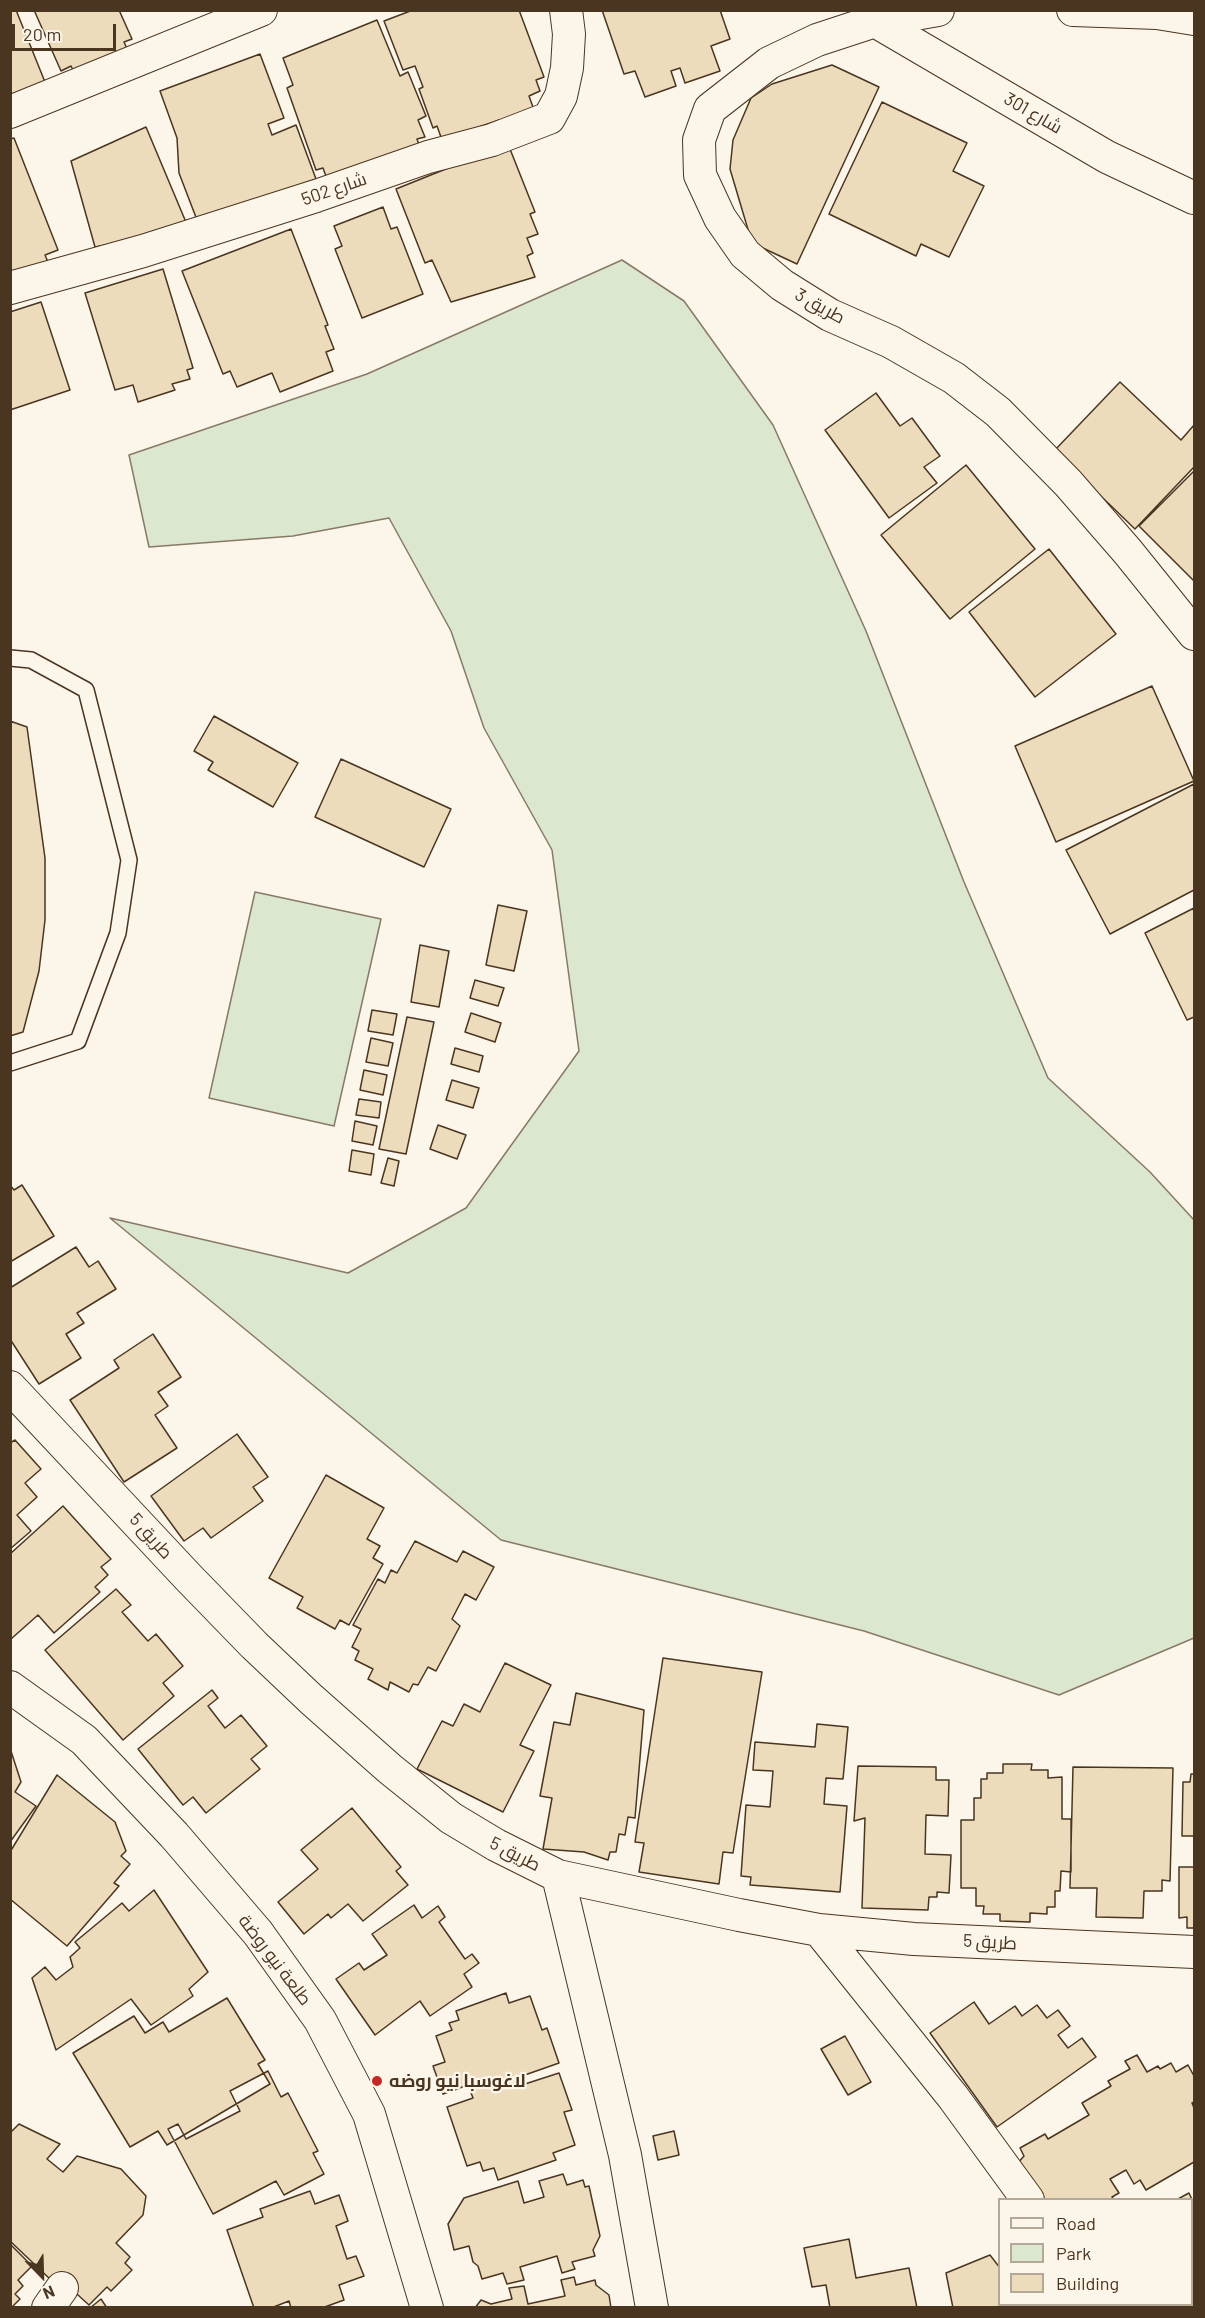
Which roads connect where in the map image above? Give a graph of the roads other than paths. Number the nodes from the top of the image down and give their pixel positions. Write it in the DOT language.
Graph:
graph roads {
  1 [pos="261,10"];
  2 [pos="566,10"];
  3 [pos="938,10"];
  4 [pos="1072,10"];
  5 [pos="1194,19"];
  6 [pos="875,21"];
  7 [pos="10,112"];
  8 [pos="1194,198"];
  9 [pos="10,288"];
  10 [pos="1194,634"];
  11 [pos="10,658"];
  12 [pos="10,1063"];
  13 [pos="10,1387"];
  14 [pos="10,1687"];
  15 [pos="558,1876"];
  16 [pos="819,1930"];
  17 [pos="1194,1952"];
  18 [pos="1027,2198"];
  19 [pos="427,2307"];
  20 [pos="652,2307"];
  1 -- 7 [label="street"];
  2 -- 9 [label="street, شارع 502"];
  3 -- 6 [label="street, طريق 3"];
  4 -- 5 [label="street"];
  6 -- 8 [label="street, شارع 301"];
  6 -- 10 [label="street, طريق 3"];
  11 -- 12 [label="lane"];
  13 -- 15 [label="street, طريق 5"];
  14 -- 19 [label="street, طلعة نيو روضة"];
  15 -- 16 [label="street, طريق 5"];
  15 -- 20 [label="street"];
  16 -- 17 [label="street, طريق 5"];
  16 -- 18 [label="street"];
}
